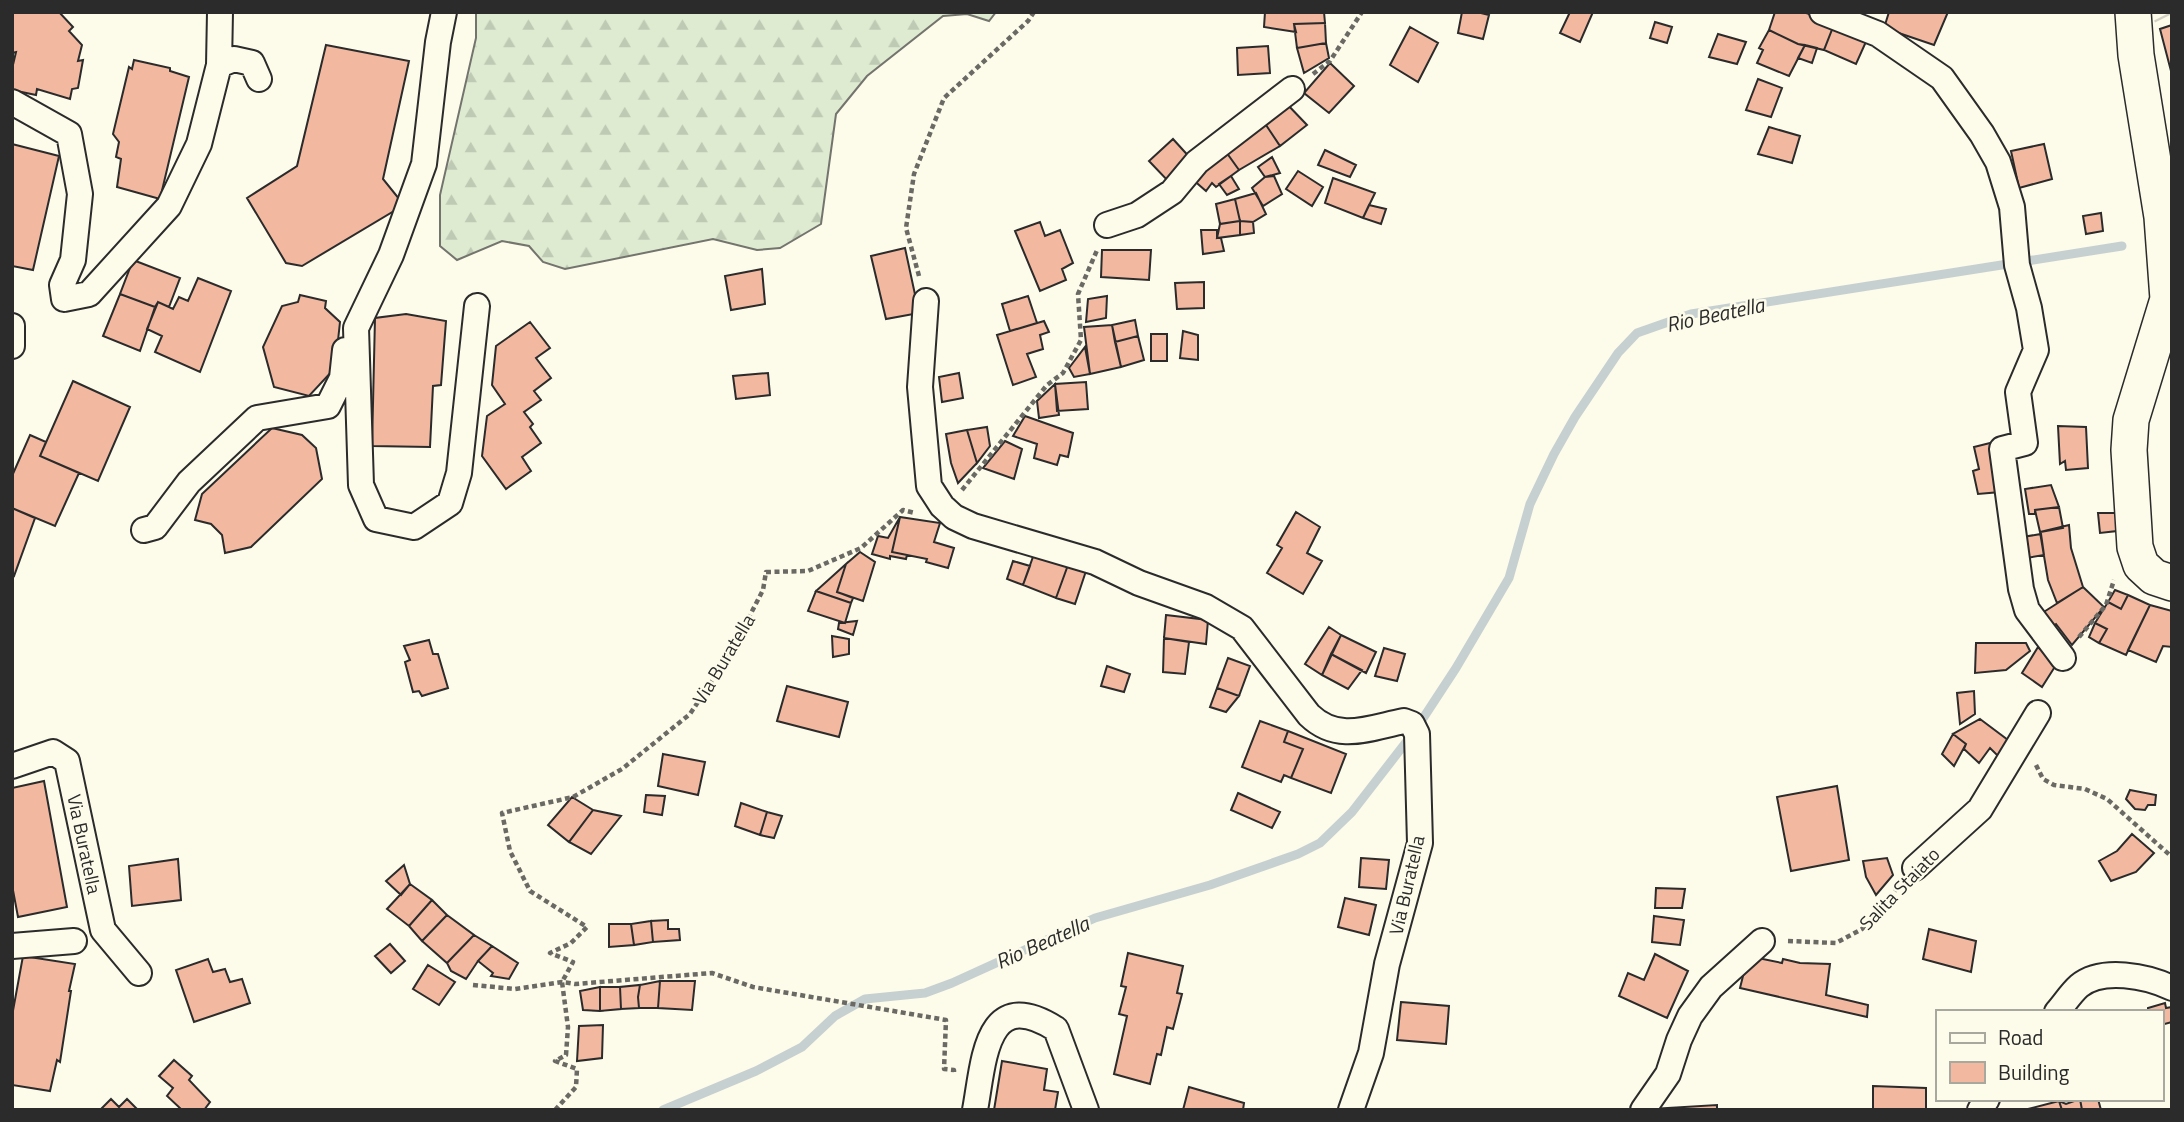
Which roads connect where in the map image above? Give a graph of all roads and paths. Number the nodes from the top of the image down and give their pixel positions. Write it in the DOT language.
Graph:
graph roads {
  1 [pos="220,12"];
  2 [pos="444,12"];
  3 [pos="1034,12"];
  4 [pos="1362,12"];
  5 [pos="1822,12"];
  6 [pos="2133,12"];
  7 [pos="219,65"];
  8 [pos="259,79"];
  9 [pos="1292,89"];
  10 [pos="12,102"];
  11 [pos="1108,225"];
  12 [pos="391,255"];
  13 [pos="926,301"];
  14 [pos="477,306"];
  15 [pos="12,326"];
  16 [pos="12,346"];
  17 [pos="929,486"];
  18 [pos="954,517"];
  19 [pos="144,530"];
  20 [pos="2135,547"];
  21 [pos="2172,583"];
  22 [pos="2063,658"];
  23 [pos="2038,713"];
  24 [pos="2023,737"];
  25 [pos="12,766"];
  26 [pos="2172,857"];
  27 [pos="1915,868"];
  28 [pos="74,940"];
  29 [pos="1762,940"];
  30 [pos="12,946"];
  31 [pos="139,973"];
  32 [pos="562,982"];
  33 [pos="2170,984"];
  34 [pos="473,985"];
  35 [pos="2059,1010"];
  36 [pos="953,1083"];
  37 [pos="555,1110"];
  38 [pos="975,1110"];
  39 [pos="1086,1110"];
  40 [pos="1351,1110"];
  41 [pos="1643,1110"];
  1 -- 7 [label="street"];
  2 -- 12 [label="street"];
  3 -- 13 [label="path"];
  4 -- 9 [label="path"];
  5 -- 22 [label="street"];
  6 -- 20 [label="main road"];
  7 -- 8 [label="street"];
  7 -- 10 [label="street"];
  9 -- 11 [label="street"];
  11 -- 17 [label="path"];
  12 -- 14 [label="street"];
  12 -- 19 [label="street"];
  13 -- 17 [label="street"];
  15 -- 16 [label="street"];
  17 -- 18 [label="street, Via Buratella"];
  18 -- 32 [label="path, Via Buratella"];
  18 -- 40 [label="street, Via Buratella"];
  20 -- 21 [label="main road"];
  20 -- 22 [label="path"];
  23 -- 24 [label="street, Salita Staiato"];
  24 -- 26 [label="path"];
  24 -- 27 [label="street, Salita Staiato"];
  25 -- 31 [label="street, Via Buratella"];
  27 -- 29 [label="path, Salita Staiato"];
  28 -- 30 [label="street"];
  29 -- 41 [label="street"];
  32 -- 34 [label="path"];
  32 -- 36 [label="path"];
  32 -- 37 [label="path, Via Buratella"];
  33 -- 35 [label="street"];
  38 -- 39 [label="street"];
}
